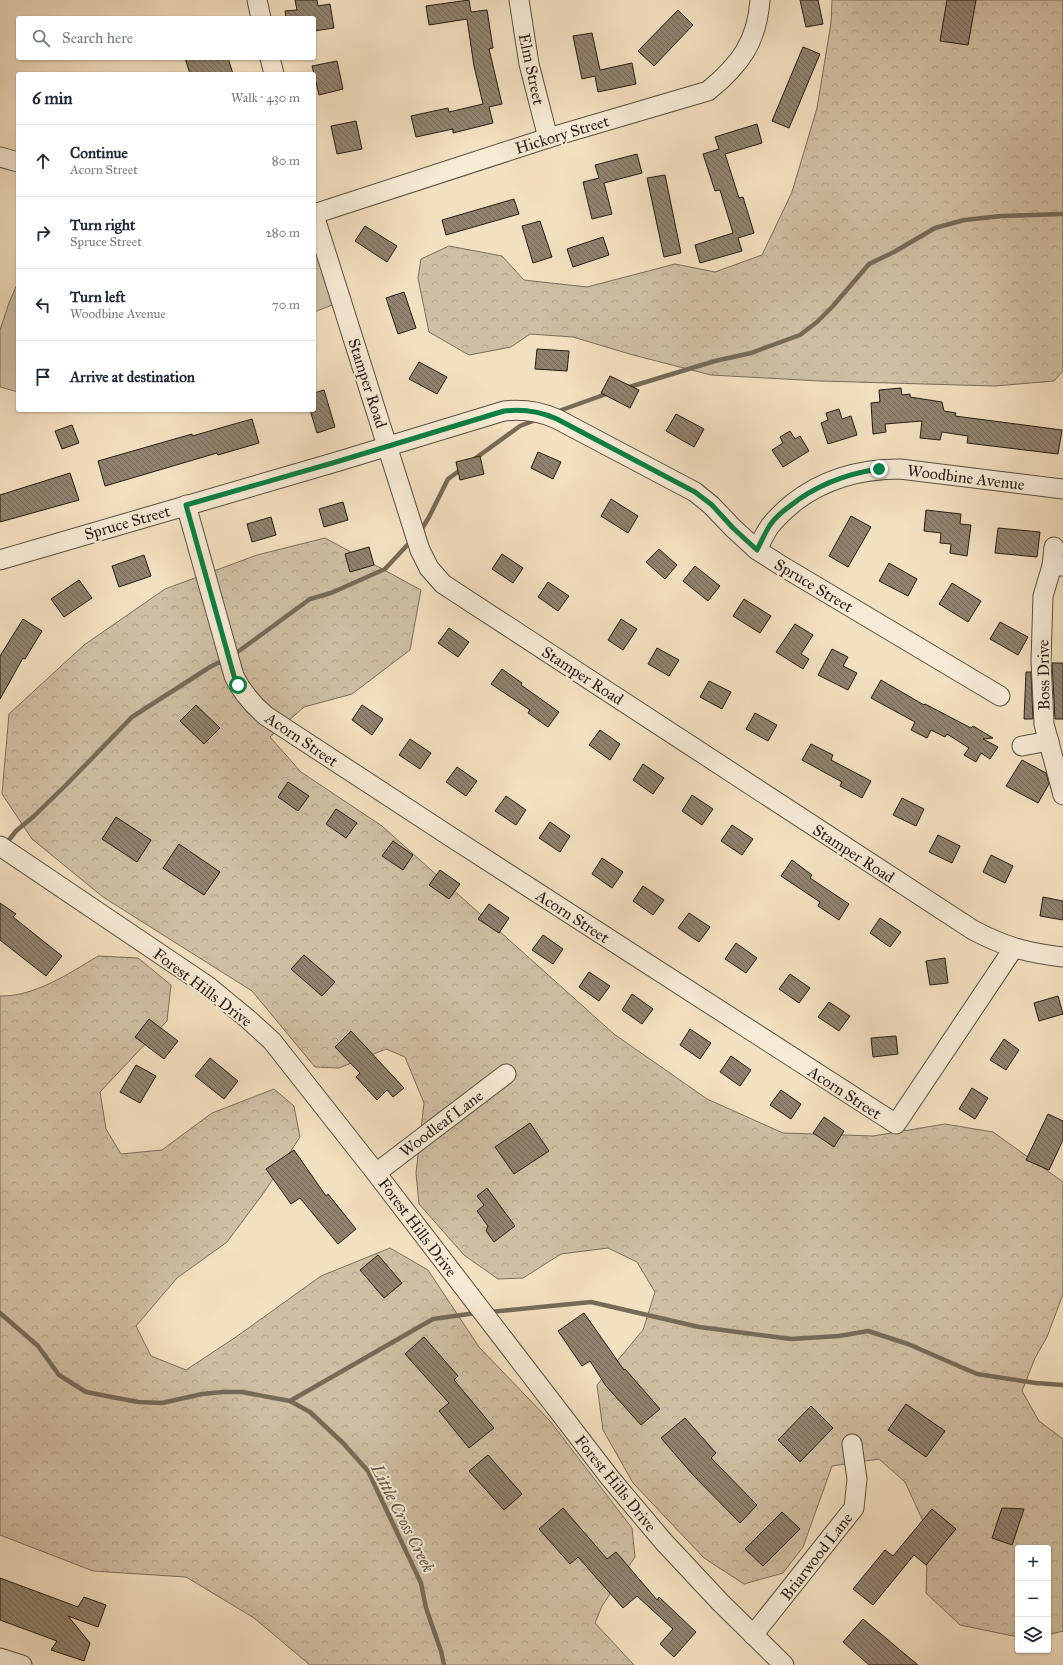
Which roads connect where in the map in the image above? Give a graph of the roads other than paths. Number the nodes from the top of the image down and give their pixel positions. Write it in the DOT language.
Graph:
graph roads {
  1 [pos="257,0"];
  2 [pos="519,0"];
  3 [pos="760,0"];
  4 [pos="261,16"];
  5 [pos="270,60"];
  6 [pos="274,72"];
  7 [pos="548,138"];
  8 [pos="0,157"];
  9 [pos="16,161"];
  10 [pos="316,213"];
  11 [pos="316,220"];
  12 [pos="388,447"];
  13 [pos="1063,489"];
  14 [pos="186,505"];
  15 [pos="1054,547"];
  16 [pos="757,550"];
  17 [pos="6,558"];
  18 [pos="1058,566"];
  19 [pos="0,575"];
  20 [pos="1000,696"];
  21 [pos="1049,740"];
  22 [pos="1022,746"];
  23 [pos="1063,795"];
  24 [pos="0,846"];
  25 [pos="1013,949"];
  26 [pos="1063,957"];
  27 [pos="506,1074"];
  28 [pos="376,1173"];
  29 [pos="852,1444"];
  30 [pos="753,1635"];
  31 [pos="0,1658"];
  32 [pos="22,1665"];
  33 [pos="784,1665"];
  1 -- 4 [label="street"];
  2 -- 7 [label="street, Elm Street"];
  3 -- 7 [label="street, Hickory Street"];
  5 -- 6 [label="street"];
  7 -- 10 [label="street, Hickory Street"];
  8 -- 9 [label="street"];
  11 -- 12 [label="street, Stamper Road"];
  12 -- 14 [label="street, Spruce Street"];
  12 -- 16 [label="street, Spruce Street"];
  12 -- 25 [label="street, Stamper Road"];
  13 -- 16 [label="street, Woodbine Avenue"];
  14 -- 17 [label="street, Spruce Street"];
  14 -- 25 [label="street, Acorn Street"];
  15 -- 18 [label="street, Boss Drive"];
  16 -- 20 [label="street, Spruce Street"];
  17 -- 19 [label="street"];
  18 -- 21 [label="street, Boss Drive"];
  21 -- 22 [label="street"];
  21 -- 23 [label="street, Boss Drive"];
  24 -- 28 [label="street, Forest Hills Drive"];
  25 -- 26 [label="street, Stamper Road"];
  27 -- 28 [label="street, Woodleaf Lane"];
  28 -- 30 [label="street, Forest Hills Drive"];
  29 -- 30 [label="street, Briarwood Lane"];
  30 -- 33 [label="street, Forest Hills Drive"];
  31 -- 32 [label="street"];
}
